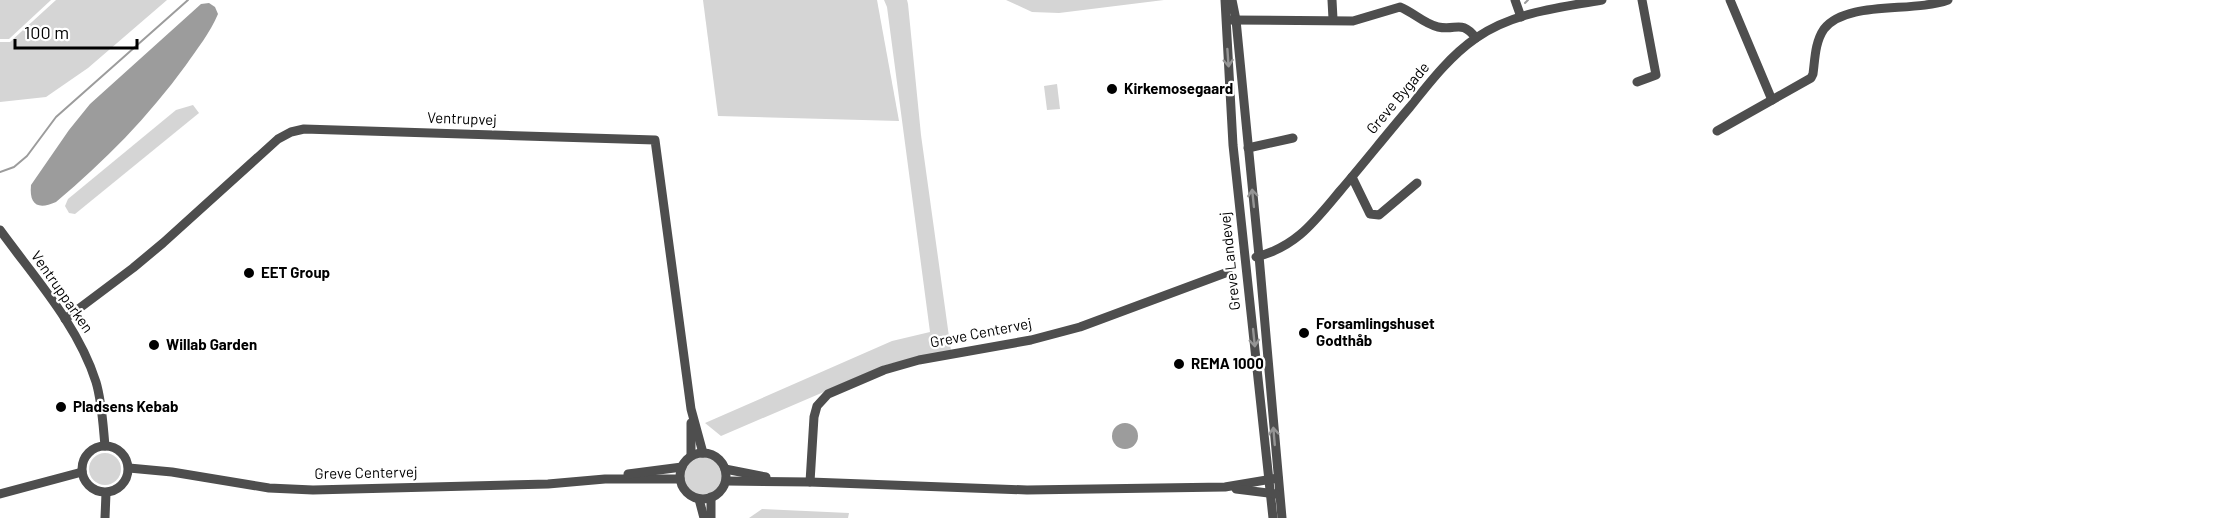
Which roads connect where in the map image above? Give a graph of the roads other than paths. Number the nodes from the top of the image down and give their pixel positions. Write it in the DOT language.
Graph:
graph roads {
  1 [pos="1225,0"];
  2 [pos="1232,0"];
  3 [pos="1332,0"];
  4 [pos="1515,0"];
  5 [pos="1602,0"];
  6 [pos="1642,0"];
  7 [pos="1730,0"];
  8 [pos="1948,0"];
  9 [pos="1521,17"];
  10 [pos="1231,20"];
  11 [pos="1333,20"];
  12 [pos="1476,38"];
  13 [pos="1637,82"];
  14 [pos="1772,100"];
  15 [pos="1717,131"];
  16 [pos="1293,138"];
  17 [pos="1248,147"];
  18 [pos="1352,177"];
  19 [pos="1417,183"];
  20 [pos="0,230"];
  21 [pos="1259,256"];
  22 [pos="1245,259"];
  23 [pos="1228,272"];
  24 [pos="64,318"];
  25 [pos="691,409"];
  26 [pos="105,446"];
  27 [pos="703,453"];
  28 [pos="691,456"];
  29 [pos="682,467"];
  30 [pos="129,468"];
  31 [pos="725,469"];
  32 [pos="82,472"];
  33 [pos="605,479"];
  34 [pos="680,479"];
  35 [pos="1273,479"];
  36 [pos="726,481"];
  37 [pos="792,481"];
  38 [pos="810,482"];
  39 [pos="1225,487"];
  40 [pos="106,493"];
  41 [pos="1275,493"];
  42 [pos="0,494"];
  43 [pos="711,497"];
  44 [pos="699,499"];
  45 [pos="105,518"];
  46 [pos="704,518"];
  47 [pos="711,518"];
  48 [pos="1273,518"];
  49 [pos="1282,518"];
  1 -- 10 [label="street, Greve Landevej"];
  2 -- 10 [label="street, Greve Landevej"];
  3 -- 11 [label="street"];
  4 -- 9 [label="street"];
  5 -- 9 [label="street, Greve Bygade"];
  6 -- 13 [label="street"];
  7 -- 14 [label="street"];
  8 -- 14 [label="street"];
  9 -- 12 [label="street, Greve Bygade"];
  10 -- 11 [label="street"];
  10 -- 17 [label="street, Greve Landevej"];
  10 -- 22 [label="street, Greve Landevej, one-way"];
  11 -- 12 [label="street"];
  12 -- 18 [label="street, Greve Bygade"];
  14 -- 15 [label="street"];
  16 -- 17 [label="street"];
  21 -- 17 [label="street, Greve Landevej, one-way"];
  18 -- 19 [label="street"];
  18 -- 21 [label="street, Greve Bygade"];
  20 -- 24 [label="street, Ventrupparken"];
  21 -- 22 [label="street, Greve Bygade"];
  35 -- 21 [label="street, Greve Landevej, one-way"];
  22 -- 35 [label="street, Greve Landevej, one-way"];
  23 -- 38 [label="street, Greve Centervej"];
  24 -- 25 [label="street, Ventrupvej"];
  24 -- 26 [label="street, Ventrupparken"];
  25 -- 27 [label="street, Ventrupvej"];
  25 -- 28 [label="street, Ventrupvej"];
  26 -- 30 [label="street"];
  26 -- 32 [label="street"];
  27 -- 28 [label="street"];
  27 -- 31 [label="street"];
  28 -- 29 [label="street"];
  29 -- 33 [label="street, Greve Centervej"];
  29 -- 34 [label="street"];
  30 -- 33 [label="street, Greve Centervej"];
  30 -- 40 [label="street"];
  31 -- 36 [label="street"];
  31 -- 37 [label="street"];
  32 -- 40 [label="street"];
  32 -- 42 [label="street"];
  33 -- 34 [label="street, Greve Centervej"];
  34 -- 44 [label="street"];
  35 -- 39 [label="street"];
  35 -- 41 [label="street, Greve Landevej"];
  36 -- 37 [label="street"];
  36 -- 43 [label="street"];
  37 -- 38 [label="street"];
  38 -- 39 [label="street"];
  39 -- 41 [label="street"];
  40 -- 45 [label="street"];
  41 -- 48 [label="street, Greve Landevej"];
  41 -- 49 [label="street, Greve Landevej"];
  43 -- 44 [label="street"];
  43 -- 47 [label="street"];
  44 -- 46 [label="street"];
}
